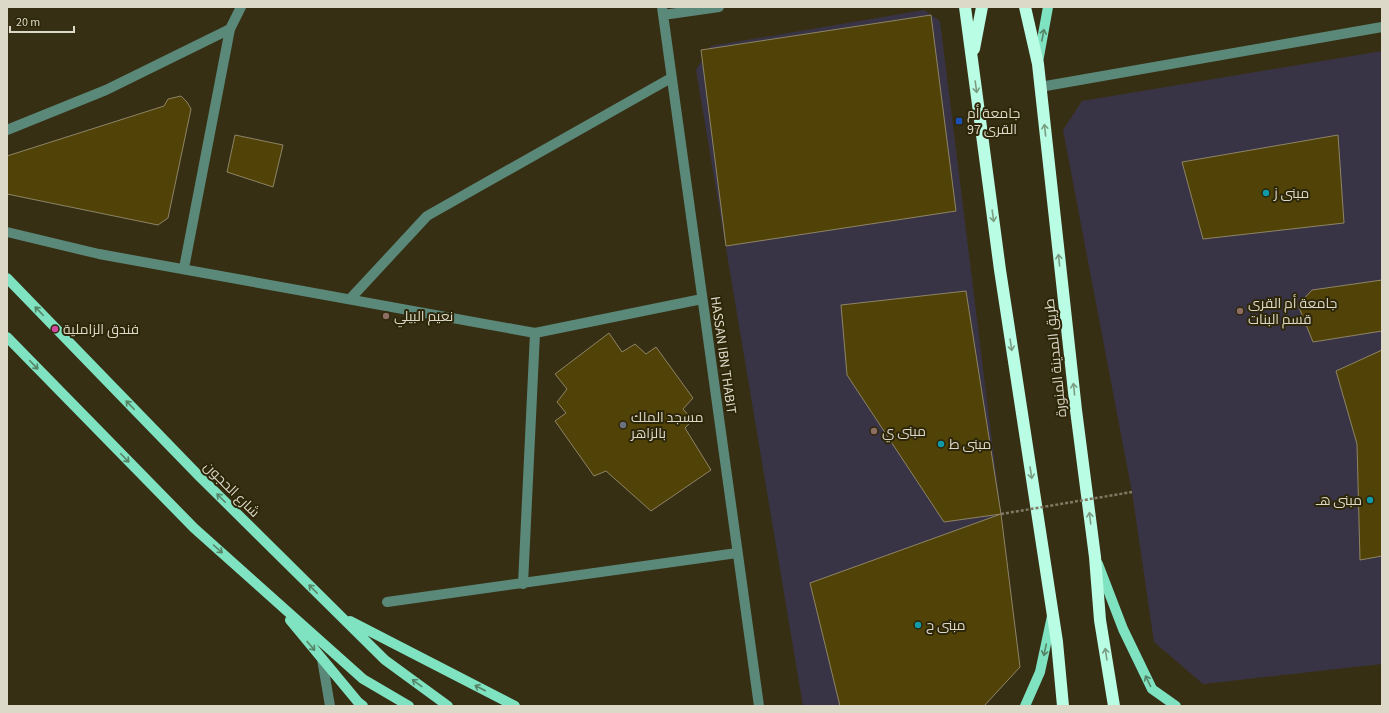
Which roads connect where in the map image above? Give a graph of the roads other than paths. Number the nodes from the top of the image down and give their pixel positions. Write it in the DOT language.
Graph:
graph roads {
  1 [pos="241,7"];
  2 [pos="718,7"];
  3 [pos="965,7"];
  4 [pos="982,7"];
  5 [pos="1025,7"];
  6 [pos="1048,7"];
  7 [pos="662,11"];
  8 [pos="1382,27"];
  9 [pos="230,29"];
  10 [pos="972,60"];
  11 [pos="1038,64"];
  12 [pos="671,78"];
  13 [pos="1040,87"];
  14 [pos="7,130"];
  15 [pos="7,232"];
  16 [pos="184,268"];
  17 [pos="7,278"];
  18 [pos="350,299"];
  19 [pos="702,299"];
  20 [pos="535,333"];
  21 [pos="7,337"];
  22 [pos="737,553"];
  23 [pos="1095,557"];
  24 [pos="523,584"];
  25 [pos="268,594"];
  26 [pos="387,602"];
  27 [pos="1052,612"];
  28 [pos="341,616"];
  29 [pos="322,659"];
  30 [pos="330,706"];
  31 [pos="363,706"];
  32 [pos="409,706"];
  33 [pos="448,706"];
  34 [pos="515,706"];
  35 [pos="759,706"];
  36 [pos="1025,706"];
  37 [pos="1063,706"];
  38 [pos="1114,706"];
  39 [pos="1176,706"];
  1 -- 9 [label="street"];
  2 -- 7 [label="street"];
  3 -- 10 [label="highway"];
  4 -- 10 [label="highway"];
  5 -- 11 [label="highway, طريق المدينة المنورة"];
  11 -- 6 [label="main road, one-way"];
  7 -- 12 [label="street, HASSAN IBN THABIT"];
  8 -- 13 [label="street"];
  9 -- 14 [label="street"];
  9 -- 16 [label="street"];
  10 -- 27 [label="highway, one-way"];
  11 -- 13 [label="highway, طريق المدينة المنورة"];
  12 -- 18 [label="street"];
  12 -- 19 [label="street, HASSAN IBN THABIT"];
  23 -- 13 [label="highway, طريق المدينة المنورة, one-way"];
  15 -- 16 [label="street"];
  16 -- 18 [label="street"];
  28 -- 17 [label="main road, شارع الحجون, one-way"];
  18 -- 20 [label="street"];
  19 -- 20 [label="street"];
  19 -- 22 [label="street, HASSAN IBN THABIT"];
  20 -- 24 [label="street"];
  21 -- 25 [label="main road, one-way"];
  22 -- 24 [label="street"];
  22 -- 35 [label="street, HASSAN IBN THABIT"];
  38 -- 23 [label="highway, طريق المدينة المنورة, one-way"];
  39 -- 23 [label="main road, one-way"];
  24 -- 26 [label="street"];
  25 -- 29 [label="main road, one-way"];
  25 -- 32 [label="main road"];
  27 -- 36 [label="main road, one-way"];
  27 -- 37 [label="highway"];
  33 -- 28 [label="main road, شارع الحجون, one-way"];
  34 -- 28 [label="main road, one-way"];
  29 -- 30 [label="street"];
  29 -- 31 [label="main road"];
}
